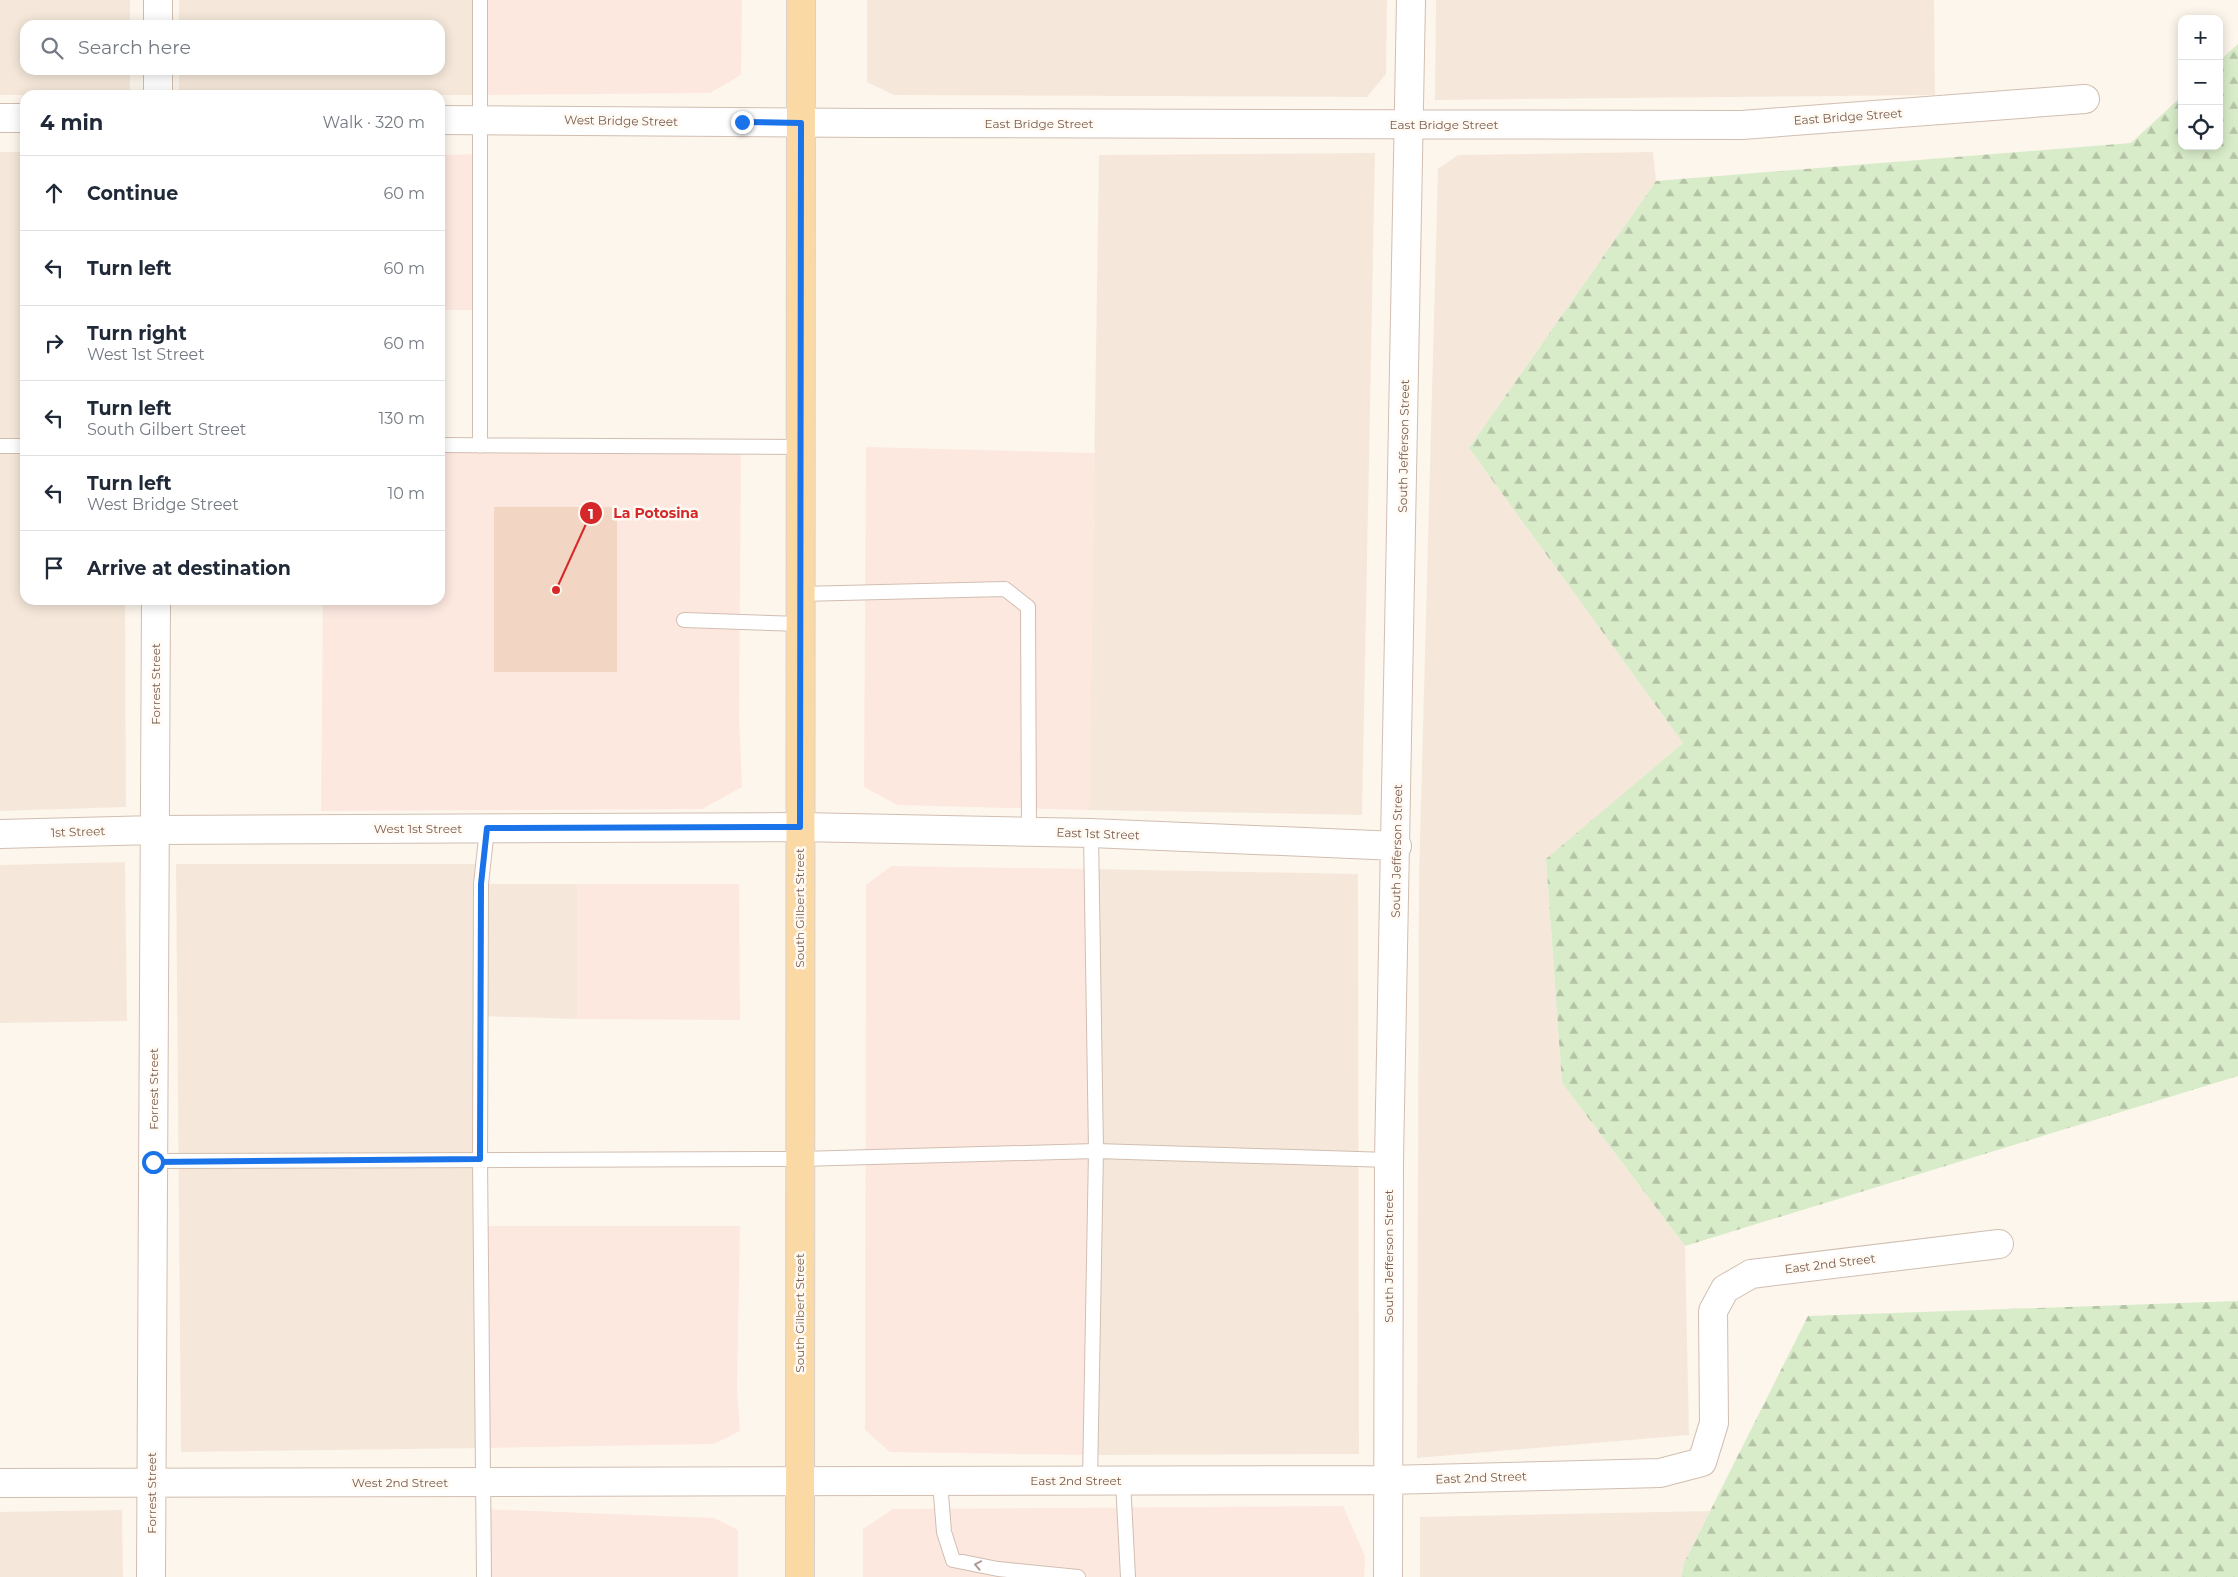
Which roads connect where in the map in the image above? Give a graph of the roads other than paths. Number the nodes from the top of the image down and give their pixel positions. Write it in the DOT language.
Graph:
graph roads {
  1 [pos="158,0"];
  2 [pos="480,0"];
  3 [pos="801,0"];
  4 [pos="1411,0"];
  5 [pos="158,20"];
  6 [pos="158,75"];
  7 [pos="158,90"];
  8 [pos="2085,99"];
  9 [pos="0,118"];
  10 [pos="20,118"];
  11 [pos="445,120"];
  12 [pos="481,120"];
  13 [pos="801,123"];
  14 [pos="1410,126"];
  15 [pos="445,445"];
  16 [pos="0,446"];
  17 [pos="20,446"];
  18 [pos="480,446"];
  19 [pos="802,447"];
  20 [pos="800,594"];
  21 [pos="156,605"];
  22 [pos="684,620"];
  23 [pos="800,624"];
  24 [pos="800,827"];
  25 [pos="487,828"];
  26 [pos="155,830"];
  27 [pos="1029,832"];
  28 [pos="0,834"];
  29 [pos="1091,834"];
  30 [pos="1397,846"];
  31 [pos="1096,1151"];
  32 [pos="480,1159"];
  33 [pos="800,1159"];
  34 [pos="1390,1160"];
  35 [pos="153,1162"];
  36 [pos="1999,1244"];
  37 [pos="1387,1480"];
  38 [pos="1090,1481"];
  39 [pos="1123,1481"];
  40 [pos="484,1482"];
  41 [pos="800,1482"];
  42 [pos="940,1482"];
  43 [pos="0,1483"];
  44 [pos="151,1483"];
  45 [pos="152,1577"];
  46 [pos="484,1577"];
  47 [pos="800,1577"];
  48 [pos="1078,1577"];
  49 [pos="1128,1577"];
  50 [pos="1388,1577"];
  1 -- 5 [label="street"];
  2 -- 12 [label="lane"];
  3 -- 13 [label="main road, South Gilbert Street"];
  4 -- 14 [label="street, South Jefferson Street"];
  6 -- 7 [label="street"];
  8 -- 14 [label="street, East Bridge Street"];
  9 -- 10 [label="street"];
  11 -- 12 [label="street, West Bridge Street"];
  12 -- 13 [label="street, West Bridge Street"];
  12 -- 18 [label="lane"];
  13 -- 14 [label="street, East Bridge Street"];
  13 -- 19 [label="main road, South Gilbert Street"];
  14 -- 30 [label="street, South Jefferson Street"];
  15 -- 18 [label="lane"];
  16 -- 17 [label="lane"];
  18 -- 19 [label="lane"];
  19 -- 20 [label="main road, South Gilbert Street"];
  20 -- 23 [label="main road, South Gilbert Street"];
  20 -- 27 [label="lane"];
  21 -- 26 [label="street, Forrest Street"];
  22 -- 23 [label="lane"];
  23 -- 24 [label="main road, South Gilbert Street"];
  24 -- 25 [label="street, West 1st Street"];
  24 -- 27 [label="street, East 1st Street"];
  24 -- 33 [label="main road, South Gilbert Street"];
  25 -- 26 [label="street, West 1st Street"];
  25 -- 32 [label="lane"];
  26 -- 28 [label="street, 1st Street"];
  26 -- 35 [label="street, Forrest Street"];
  27 -- 29 [label="street, East 1st Street"];
  29 -- 30 [label="street, East 1st Street"];
  29 -- 31 [label="lane"];
  30 -- 34 [label="street, South Jefferson Street"];
  31 -- 33 [label="lane"];
  31 -- 34 [label="lane"];
  31 -- 38 [label="lane"];
  32 -- 33 [label="lane"];
  32 -- 35 [label="lane"];
  32 -- 40 [label="lane"];
  33 -- 41 [label="main road, South Gilbert Street"];
  34 -- 37 [label="street, South Jefferson Street"];
  35 -- 44 [label="street, Forrest Street"];
  36 -- 37 [label="street, East 2nd Street"];
  37 -- 39 [label="street, East 2nd Street"];
  37 -- 50 [label="street, South Jefferson Street"];
  38 -- 39 [label="street, East 2nd Street"];
  38 -- 42 [label="street, East 2nd Street"];
  39 -- 49 [label="lane"];
  40 -- 41 [label="street, West 2nd Street"];
  40 -- 44 [label="street, West 2nd Street"];
  40 -- 46 [label="lane"];
  41 -- 42 [label="street, East 2nd Street"];
  41 -- 47 [label="main road, South Gilbert Street"];
  48 -- 42 [label="lane, one-way"];
  43 -- 44 [label="street, West 2nd Street"];
  44 -- 45 [label="street, Forrest Street"];
}
